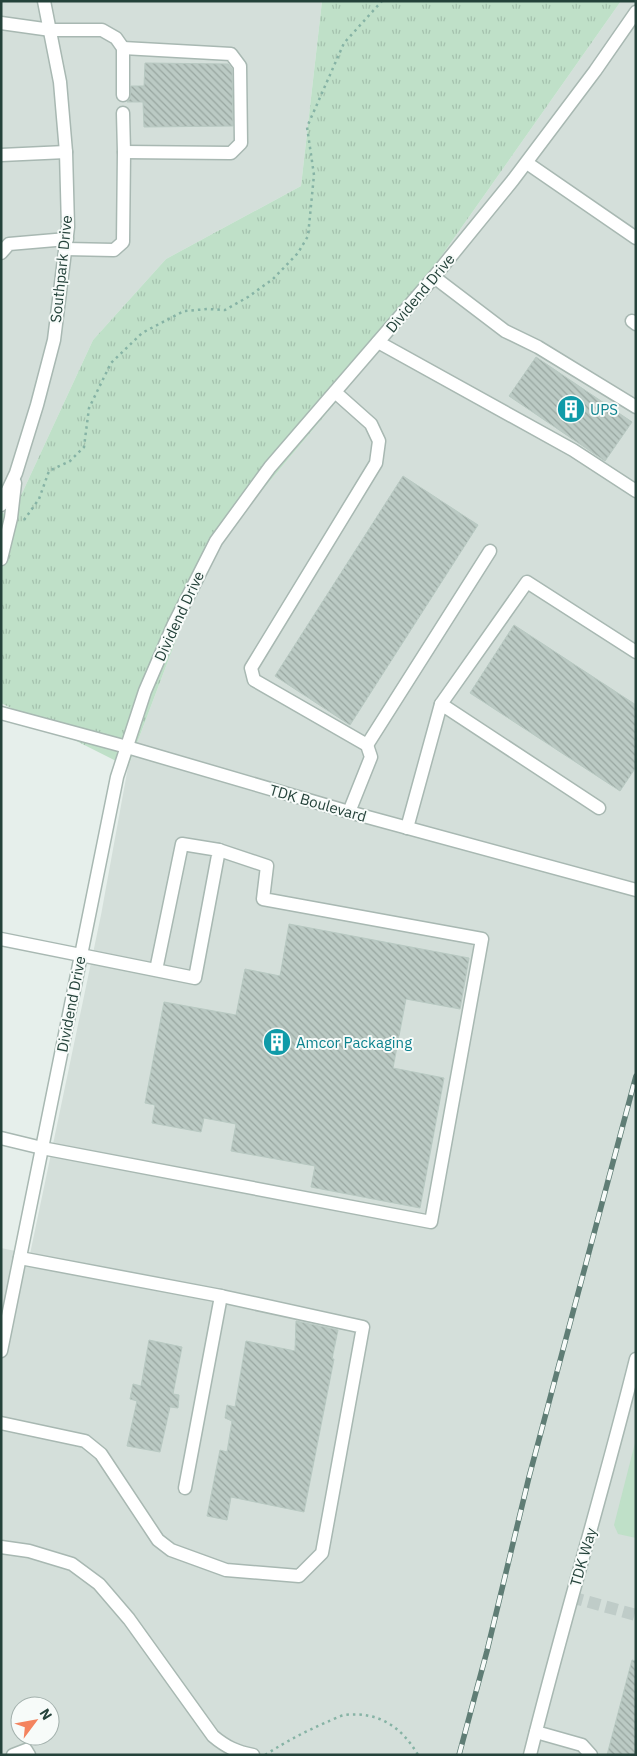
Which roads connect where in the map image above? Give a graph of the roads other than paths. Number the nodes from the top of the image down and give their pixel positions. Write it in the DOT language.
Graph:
graph roads {
  1 [pos="44,1"];
  2 [pos="636,12"];
  3 [pos="1,23"];
  4 [pos="51,30"];
  5 [pos="123,48"];
  6 [pos="123,95"];
  7 [pos="123,113"];
  8 [pos="66,152"];
  9 [pos="124,152"];
  10 [pos="1,155"];
  11 [pos="527,163"];
  12 [pos="636,238"];
  13 [pos="66,244"];
  14 [pos="1,253"];
  15 [pos="434,277"];
  16 [pos="378,342"];
  17 [pos="335,392"];
  18 [pos="636,407"];
  19 [pos="16,473"];
  20 [pos="636,491"];
  21 [pos="1,505"];
  22 [pos="490,551"];
  23 [pos="1,559"];
  24 [pos="636,652"];
  25 [pos="441,704"];
  26 [pos="1,713"];
  27 [pos="366,745"];
  28 [pos="127,747"];
  29 [pos="599,808"];
  30 [pos="349,812"];
  31 [pos="407,828"];
  32 [pos="219,850"];
  33 [pos="631,889"];
  34 [pos="1,939"];
  35 [pos="80,956"];
  36 [pos="156,970"];
  37 [pos="1,1138"];
  38 [pos="42,1148"];
  39 [pos="20,1258"];
  40 [pos="221,1296"];
  41 [pos="1,1351"];
  42 [pos="636,1360"];
  43 [pos="1,1423"];
  44 [pos="185,1488"];
  45 [pos="1,1547"];
  46 [pos="536,1732"];
  47 [pos="226,1751"];
  48 [pos="13,1755"];
  49 [pos="29,1755"];
  50 [pos="254,1755"];
  51 [pos="530,1755"];
  52 [pos="591,1755"];
  1 -- 4 [label="street, Southpark Drive"];
  2 -- 11 [label="street, Dividend Drive"];
  3 -- 4 [label="street"];
  4 -- 5 [label="street"];
  4 -- 8 [label="street, Southpark Drive"];
  5 -- 6 [label="street"];
  5 -- 9 [label="street"];
  7 -- 9 [label="street"];
  8 -- 10 [label="street"];
  8 -- 13 [label="street, Southpark Drive"];
  9 -- 13 [label="street"];
  11 -- 12 [label="street"];
  11 -- 15 [label="street, Dividend Drive"];
  13 -- 14 [label="street"];
  13 -- 19 [label="street, Southpark Drive"];
  15 -- 16 [label="street, Dividend Drive"];
  15 -- 18 [label="street"];
  16 -- 17 [label="street, Dividend Drive"];
  16 -- 20 [label="street"];
  17 -- 27 [label="street"];
  17 -- 28 [label="street, Dividend Drive"];
  19 -- 21 [label="street, Southpark Drive"];
  19 -- 23 [label="street, Southpark Drive"];
  22 -- 27 [label="street"];
  24 -- 25 [label="street"];
  25 -- 29 [label="street"];
  25 -- 31 [label="street"];
  26 -- 28 [label="street, TDK Boulevard"];
  27 -- 30 [label="street"];
  28 -- 30 [label="street, TDK Boulevard"];
  28 -- 35 [label="street, Dividend Drive"];
  30 -- 31 [label="street, TDK Boulevard"];
  31 -- 33 [label="street, TDK Boulevard"];
  32 -- 36 [label="street"];
  32 -- 36 [label="street"];
  32 -- 38 [label="street"];
  34 -- 35 [label="street"];
  35 -- 36 [label="street"];
  35 -- 38 [label="street, Dividend Drive"];
  37 -- 38 [label="street"];
  38 -- 39 [label="street, Dividend Drive"];
  39 -- 40 [label="street"];
  39 -- 41 [label="street, Dividend Drive"];
  40 -- 43 [label="street"];
  40 -- 44 [label="street"];
  42 -- 46 [label="street, TDK Way"];
  45 -- 47 [label="street"];
  46 -- 51 [label="street, TDK Way"];
  46 -- 52 [label="street"];
  47 -- 50 [label="street"];
  48 -- 49 [label="street"];
}
